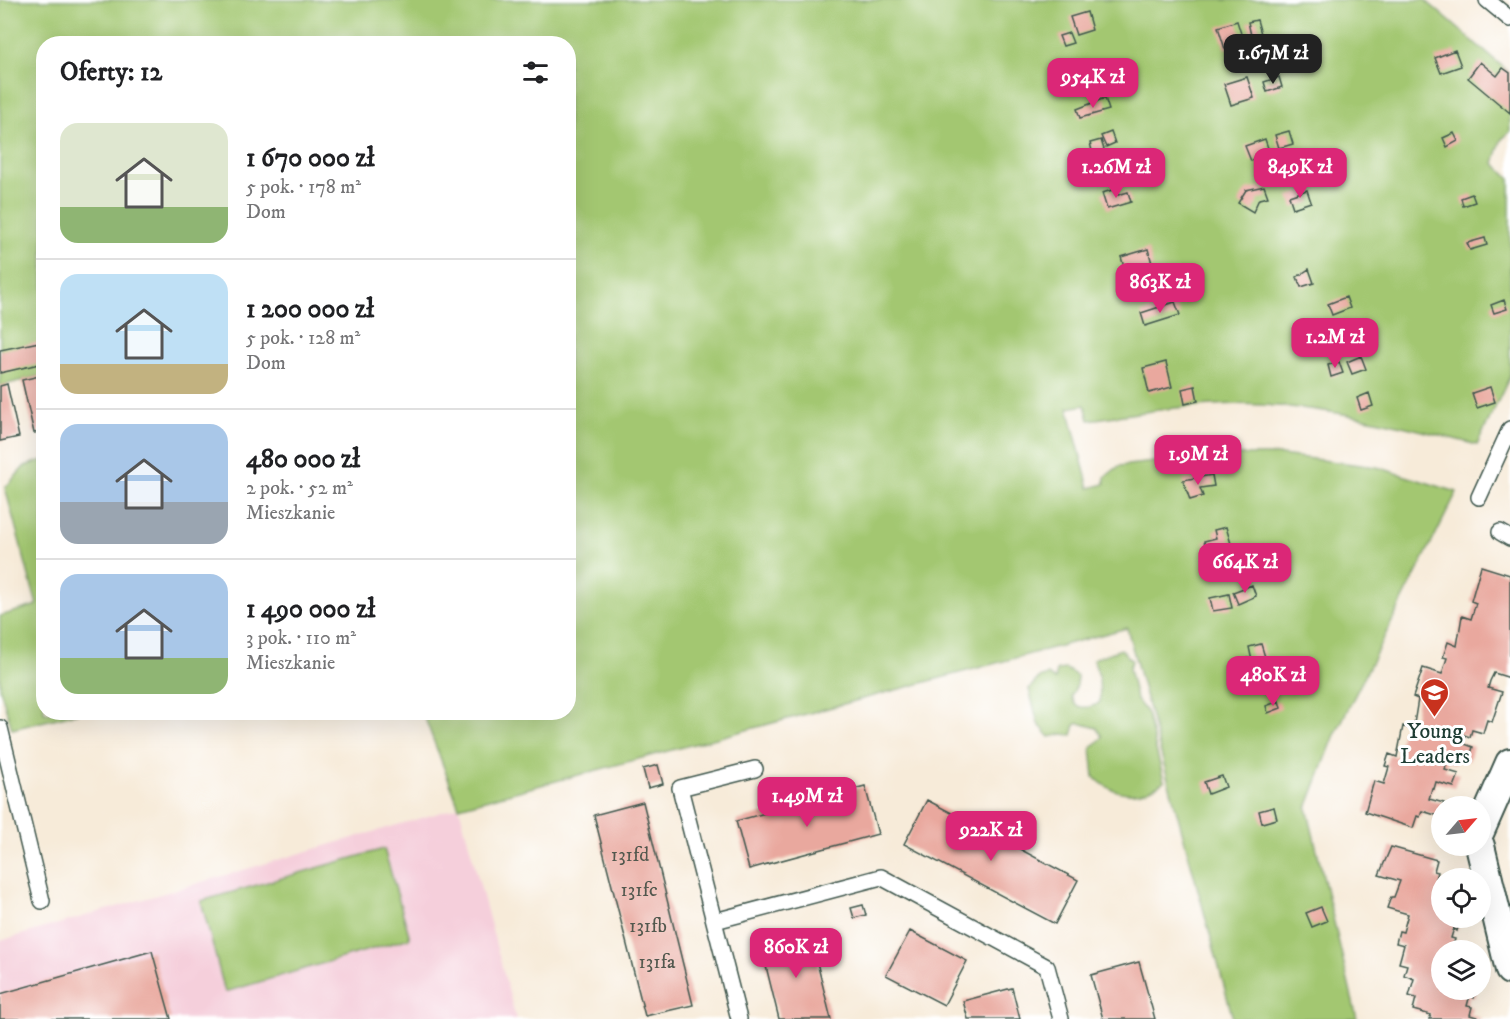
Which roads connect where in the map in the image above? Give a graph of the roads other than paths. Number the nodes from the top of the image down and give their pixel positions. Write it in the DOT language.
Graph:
graph roads {
  1 [pos="1488,0"];
  2 [pos="1510,20"];
  3 [pos="1510,429"];
  4 [pos="1479,497"];
  5 [pos="0,728"];
  6 [pos="1510,763"];
  7 [pos="755,769"];
  8 [pos="1491,806"];
  9 [pos="1484,856"];
  10 [pos="1501,893"];
  11 [pos="42,901"];
  12 [pos="715,921"];
  13 [pos="1510,970"];
  14 [pos="740,1019"];
  15 [pos="1061,1019"];
  1 -- 2 [label="lane"];
  3 -- 4 [label="lane"];
  5 -- 11 [label="lane"];
  6 -- 8 [label="street"];
  7 -- 12 [label="lane"];
  9 -- 10 [label="street"];
  10 -- 13 [label="street"];
  12 -- 14 [label="lane"];
  12 -- 15 [label="lane"];
}
